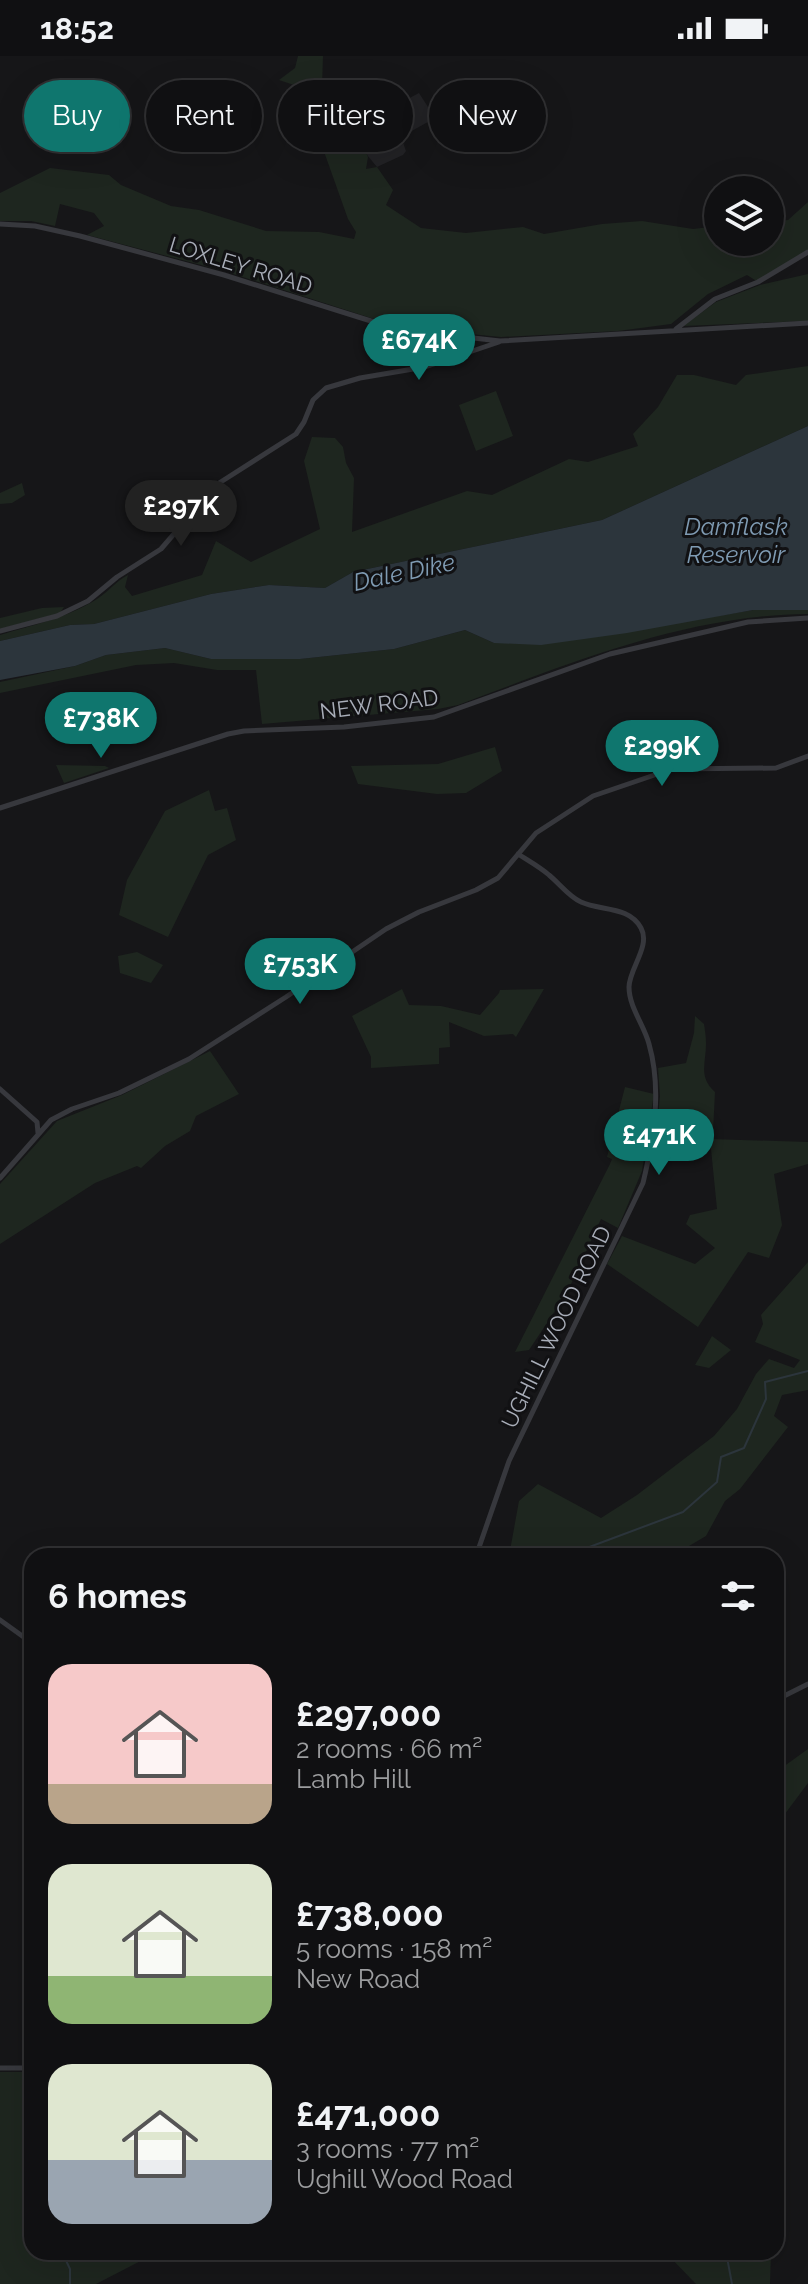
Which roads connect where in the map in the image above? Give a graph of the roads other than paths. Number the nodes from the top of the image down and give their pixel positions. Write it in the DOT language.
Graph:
graph roads {
  1 [pos="0,224"];
  2 [pos="808,252"];
  3 [pos="808,323"];
  4 [pos="676,329"];
  5 [pos="500,341"];
  6 [pos="808,618"];
  7 [pos="0,631"];
  8 [pos="808,756"];
  9 [pos="0,808"];
  10 [pos="518,854"];
  11 [pos="0,1089"];
  12 [pos="37,1122"];
  13 [pos="49,1122"];
  14 [pos="38,1134"];
  15 [pos="0,1178"];
  16 [pos="479,1548"];
  17 [pos="0,1620"];
  18 [pos="24,1637"];
  19 [pos="808,1684"];
  20 [pos="784,1696"];
  21 [pos="0,2068"];
  22 [pos="24,2068"];
  1 -- 5 [label="street, LOXLEY ROAD"];
  2 -- 4 [label="street"];
  3 -- 4 [label="street, LOXLEY ROAD"];
  4 -- 5 [label="street, LOXLEY ROAD"];
  5 -- 7 [label="street"];
  6 -- 9 [label="street, NEW ROAD"];
  8 -- 10 [label="street"];
  10 -- 13 [label="street"];
  10 -- 16 [label="street, UGHILL WOOD ROAD"];
  11 -- 12 [label="street"];
  12 -- 13 [label="street"];
  12 -- 14 [label="street"];
  13 -- 14 [label="street"];
  14 -- 15 [label="street"];
  17 -- 18 [label="street"];
  19 -- 20 [label="street"];
  21 -- 22 [label="street"];
}
